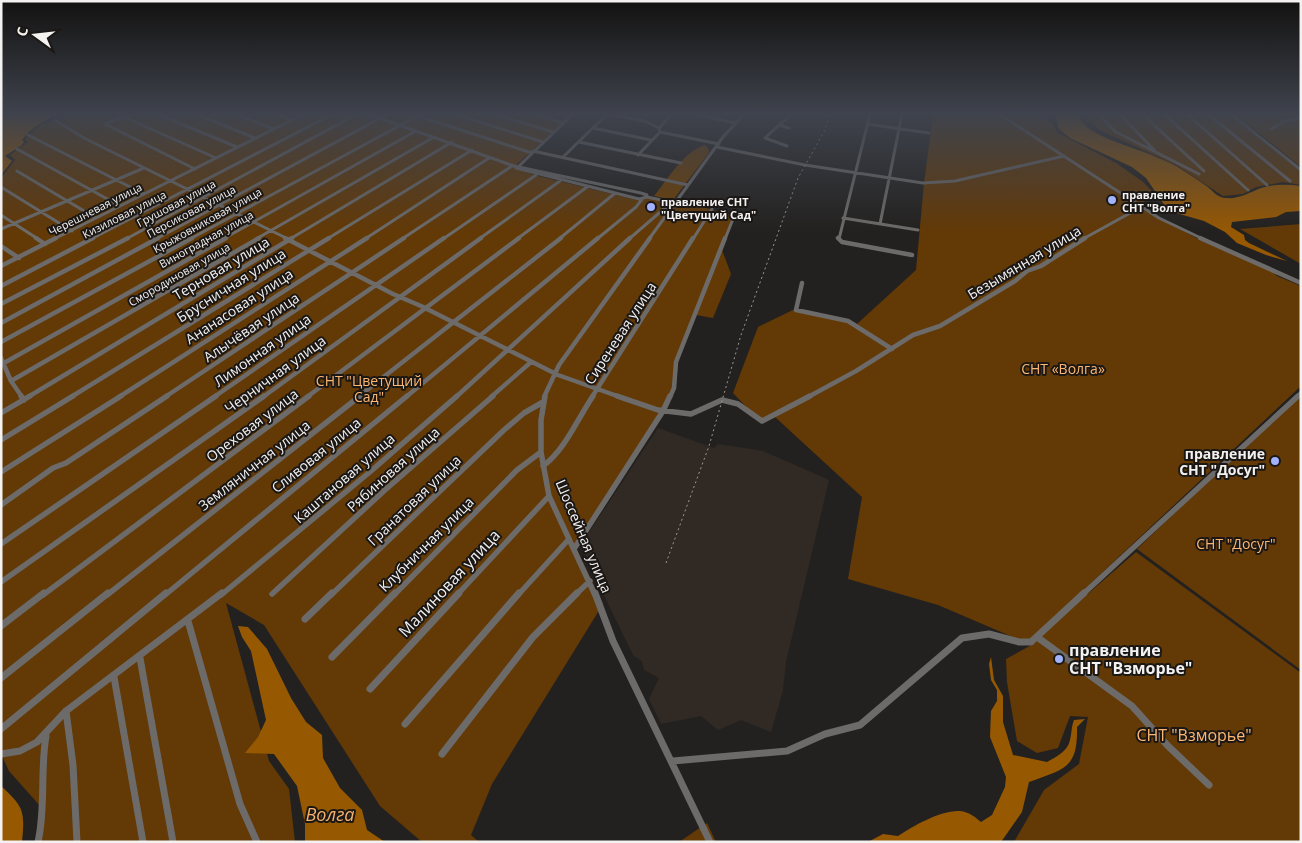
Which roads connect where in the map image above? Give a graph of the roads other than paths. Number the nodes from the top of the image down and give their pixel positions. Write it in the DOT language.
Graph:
graph roads {
  1 [pos="23,153"];
  2 [pos="67,153"];
  3 [pos="115,153"];
  4 [pos="164,153"];
  5 [pos="206,153"];
  6 [pos="225,153"];
  7 [pos="258,153"];
  8 [pos="285,153"];
  9 [pos="315,153"];
  10 [pos="348,153"];
  11 [pos="376,153"];
  12 [pos="406,153"];
  13 [pos="433,153"];
  14 [pos="467,153"];
  15 [pos="479,153"];
  16 [pos="530,153"];
  17 [pos="540,153"];
  18 [pos="567,153"];
  19 [pos="630,153"];
  20 [pos="712,153"];
  21 [pos="752,153"];
  22 [pos="859,153"];
  23 [pos="893,153"];
  24 [pos="1060,153"];
  25 [pos="1184,153"];
  26 [pos="1207,153"];
  27 [pos="1232,153"];
  28 [pos="1256,153"];
  29 [pos="1280,153"];
  30 [pos="1158,154"];
  31 [pos="638,155"];
  32 [pos="1064,156"];
  33 [pos="563,157"];
  34 [pos="216,158"];
  35 [pos="489,158"];
  36 [pos="681,163"];
  37 [pos="513,166"];
  38 [pos="144,168"];
  39 [pos="195,169"];
  40 [pos="1301,170"];
  41 [pos="17,171"];
  42 [pos="1204,171"];
  43 [pos="854,173"];
  44 [pos="1199,174"];
  45 [pos="536,175"];
  46 [pos="888,178"];
  47 [pos="116,180"];
  48 [pos="171,181"];
  49 [pos="560,181"];
  50 [pos="1290,181"];
  51 [pos="688,185"];
  52 [pos="1268,185"];
  53 [pos="1,187"];
  54 [pos="587,187"];
  55 [pos="92,190"];
  56 [pos="189,190"];
  57 [pos="1248,190"];
  58 [pos="144,194"];
  59 [pos="614,194"];
  60 [pos="204,198"];
  61 [pos="645,198"];
  62 [pos="68,201"];
  63 [pos="675,203"];
  64 [pos="120,206"];
  65 [pos="219,206"];
  66 [pos="1141,206"];
  67 [pos="712,210"];
  68 [pos="41,212"];
  69 [pos="1,215"];
  70 [pos="236,215"];
  71 [pos="732,216"];
  72 [pos="96,218"];
  73 [pos="843,218"];
  74 [pos="253,223"];
  75 [pos="15,224"];
  76 [pos="880,224"];
  77 [pos="1,229"];
  78 [pos="918,230"];
  79 [pos="72,231"];
  80 [pos="270,232"];
  81 [pos="288,241"];
  82 [pos="45,244"];
  83 [pos="1,246"];
  84 [pos="308,251"];
  85 [pos="912,255"];
  86 [pos="18,258"];
  87 [pos="330,262"];
  88 [pos="1,266"];
  89 [pos="353,272"];
  90 [pos="802,283"];
  91 [pos="1301,283"];
  92 [pos="377,285"];
  93 [pos="1,286"];
  94 [pos="399,297"];
  95 [pos="1,304"];
  96 [pos="426,308"];
  97 [pos="453,322"];
  98 [pos="1,323"];
  99 [pos="481,335"];
  100 [pos="1,342"];
  101 [pos="509,349"];
  102 [pos="892,349"];
  103 [pos="3,360"];
  104 [pos="531,362"];
  105 [pos="555,372"];
  106 [pos="11,381"];
  107 [pos="599,387"];
  108 [pos="1301,393"];
  109 [pos="24,400"];
  110 [pos="543,402"];
  111 [pos="663,411"];
  112 [pos="1,412"];
  113 [pos="1,440"];
  114 [pos="540,452"];
  115 [pos="543,466"];
  116 [pos="1,472"];
  117 [pos="549,496"];
  118 [pos="1,505"];
  119 [pos="569,539"];
  120 [pos="1,544"];
  121 [pos="574,549"];
  122 [pos="590,581"];
  123 [pos="1,582"];
  124 [pos="272,594"];
  125 [pos="305,619"];
  126 [pos="188,622"];
  127 [pos="1,626"];
  128 [pos="1036,637"];
  129 [pos="332,657"];
  130 [pos="140,658"];
  131 [pos="114,677"];
  132 [pos="1,678"];
  133 [pos="370,689"];
  134 [pos="66,711"];
  135 [pos="405,724"];
  136 [pos="1,729"];
  137 [pos="48,733"];
  138 [pos="1,754"];
  139 [pos="442,754"];
  140 [pos="673,762"];
  141 [pos="1209,785"];
  142 [pos="38,842"];
  143 [pos="78,842"];
  144 [pos="143,842"];
  145 [pos="173,842"];
  146 [pos="257,842"];
  147 [pos="710,842"];
  1 -- 55 [label="street"];
  2 -- 47 [label="street"];
  3 -- 38 [label="street"];
  4 -- 39 [label="street"];
  5 -- 34 [label="street"];
  6 -- 34 [label="street, Черешневая улица"];
  7 -- 56 [label="street, Кизиловая улица"];
  8 -- 60 [label="street, Грушовая улица"];
  9 -- 65 [label="street, Персиковая улица"];
  10 -- 70 [label="street, Крыжовниковая улица"];
  11 -- 74 [label="street, Виноградная улица"];
  12 -- 80 [label="street, Смородиновая улица"];
  13 -- 81 [label="street, Терновая улица"];
  14 -- 84 [label="street, Брусничная улица"];
  15 -- 35 [label="street"];
  16 -- 37 [label="street, Алычёвая улица"];
  17 -- 33 [label="street"];
  18 -- 33 [label="street"];
  19 -- 31 [label="street"];
  20 -- 51 [label="street, Шоссейная улица"];
  21 -- 43 [label="street"];
  22 -- 43 [label="street"];
  23 -- 46 [label="street"];
  24 -- 32 [label="street"];
  25 -- 42 [label="street"];
  26 -- 57 [label="street"];
  27 -- 52 [label="street"];
  28 -- 50 [label="street"];
  29 -- 40 [label="street"];
  30 -- 44 [label="street"];
  31 -- 36 [label="street"];
  32 -- 46 [label="street"];
  32 -- 66 [label="street"];
  33 -- 51 [label="street"];
  34 -- 39 [label="street, Черешневая улица"];
  35 -- 37 [label="street"];
  35 -- 87 [label="street, Ананасовая улица"];
  37 -- 45 [label="street"];
  37 -- 61 [label="street"];
  37 -- 89 [label="street, Алычёвая улица"];
  38 -- 47 [label="street"];
  38 -- 48 [label="street"];
  39 -- 48 [label="street, Черешневая улица"];
  41 -- 62 [label="street"];
  43 -- 46 [label="street"];
  43 -- 73 [label="street"];
  45 -- 49 [label="street"];
  45 -- 92 [label="street, Лимонная улица"];
  46 -- 76 [label="street"];
  47 -- 55 [label="street"];
  47 -- 58 [label="street"];
  48 -- 56 [label="street"];
  48 -- 58 [label="street, Черешневая улица"];
  49 -- 54 [label="street"];
  49 -- 94 [label="street, Черничная улица"];
  51 -- 63 [label="street, Шоссейная улица"];
  53 -- 68 [label="street"];
  54 -- 59 [label="street"];
  54 -- 96 [label="street, Ореховая улица"];
  55 -- 62 [label="street"];
  55 -- 64 [label="street"];
  56 -- 60 [label="street"];
  56 -- 93 [label="street, Кизиловая улица"];
  58 -- 64 [label="street, Черешневая улица"];
  59 -- 61 [label="street"];
  59 -- 97 [label="street, Земляничная улица"];
  60 -- 65 [label="street"];
  60 -- 95 [label="street, Грушовая улица"];
  61 -- 63 [label="street"];
  61 -- 99 [label="street, Сливовая улица"];
  62 -- 68 [label="street"];
  62 -- 72 [label="street"];
  63 -- 101 [label="street, Каштановая улица"];
  63 -- 105 [label="street, Шоссейная улица"];
  64 -- 72 [label="street, Черешневая улица"];
  65 -- 70 [label="street"];
  65 -- 98 [label="street, Персиковая улица"];
  66 -- 91 [label="street"];
  66 -- 102 [label="street, Безымянная улица"];
  67 -- 107 [label="street, Сиреневая улица"];
  68 -- 75 [label="street"];
  68 -- 79 [label="street"];
  69 -- 75 [label="street"];
  70 -- 74 [label="street"];
  70 -- 100 [label="street, Крыжовниковая улица"];
  71 -- 111 [label="street"];
  72 -- 79 [label="street, Черешневая улица"];
  73 -- 76 [label="street"];
  73 -- 85 [label="street"];
  74 -- 80 [label="street"];
  74 -- 103 [label="street, Виноградная улица"];
  75 -- 77 [label="street"];
  75 -- 82 [label="street"];
  76 -- 78 [label="street"];
  79 -- 82 [label="street, Черешневая улица"];
  80 -- 81 [label="street"];
  80 -- 106 [label="street, Смородиновая улица"];
  81 -- 84 [label="street"];
  81 -- 109 [label="street, Терновая улица"];
  82 -- 86 [label="street, Черешневая улица"];
  83 -- 86 [label="street"];
  84 -- 87 [label="street"];
  84 -- 113 [label="street, Брусничная улица"];
  86 -- 88 [label="street, Черешневая улица"];
  87 -- 89 [label="street"];
  87 -- 116 [label="street, Ананасовая улица"];
  89 -- 92 [label="street"];
  89 -- 118 [label="street, Алычёвая улица"];
  90 -- 102 [label="street"];
  92 -- 94 [label="street"];
  92 -- 120 [label="street, Лимонная улица"];
  94 -- 96 [label="street"];
  94 -- 123 [label="street, Черничная улица"];
  96 -- 97 [label="street"];
  96 -- 127 [label="street, Ореховая улица"];
  97 -- 99 [label="street"];
  97 -- 132 [label="street, Земляничная улица"];
  99 -- 101 [label="street"];
  99 -- 136 [label="street, Сливовая улица"];
  101 -- 104 [label="street"];
  101 -- 126 [label="street, Каштановая улица"];
  102 -- 111 [label="street, Безымянная улица"];
  103 -- 106 [label="street"];
  104 -- 105 [label="street"];
  104 -- 124 [label="street, Рябиновая улица"];
  105 -- 107 [label="street"];
  105 -- 110 [label="street, Шоссейная улица"];
  106 -- 109 [label="street"];
  107 -- 111 [label="street"];
  107 -- 115 [label="street, Сиреневая улица"];
  108 -- 128 [label="street"];
  109 -- 112 [label="street, Терновая улица"];
  110 -- 114 [label="street, Шоссейная улица"];
  110 -- 125 [label="street, Гранатовая улица"];
  111 -- 121 [label="street"];
  114 -- 115 [label="street, Шоссейная улица"];
  114 -- 129 [label="street, Клубничная улица"];
  115 -- 117 [label="street, Шоссейная улица"];
  117 -- 119 [label="street, Шоссейная улица"];
  117 -- 133 [label="street, Малиновая улица"];
  119 -- 121 [label="street, Шоссейная улица"];
  119 -- 135 [label="street"];
  121 -- 122 [label="street, Шоссейная улица"];
  122 -- 139 [label="street"];
  122 -- 140 [label="street, Шоссейная улица"];
  126 -- 130 [label="street, Каштановая улица"];
  126 -- 146 [label="street"];
  128 -- 140 [label="street"];
  128 -- 141 [label="street"];
  130 -- 131 [label="street, Каштановая улица"];
  130 -- 145 [label="street"];
  131 -- 134 [label="street, Каштановая улица"];
  131 -- 144 [label="street"];
  134 -- 137 [label="street, Каштановая улица"];
  134 -- 143 [label="street"];
  137 -- 138 [label="street, Каштановая улица"];
  137 -- 142 [label="street"];
  140 -- 147 [label="street, Шоссейная улица"];
}
